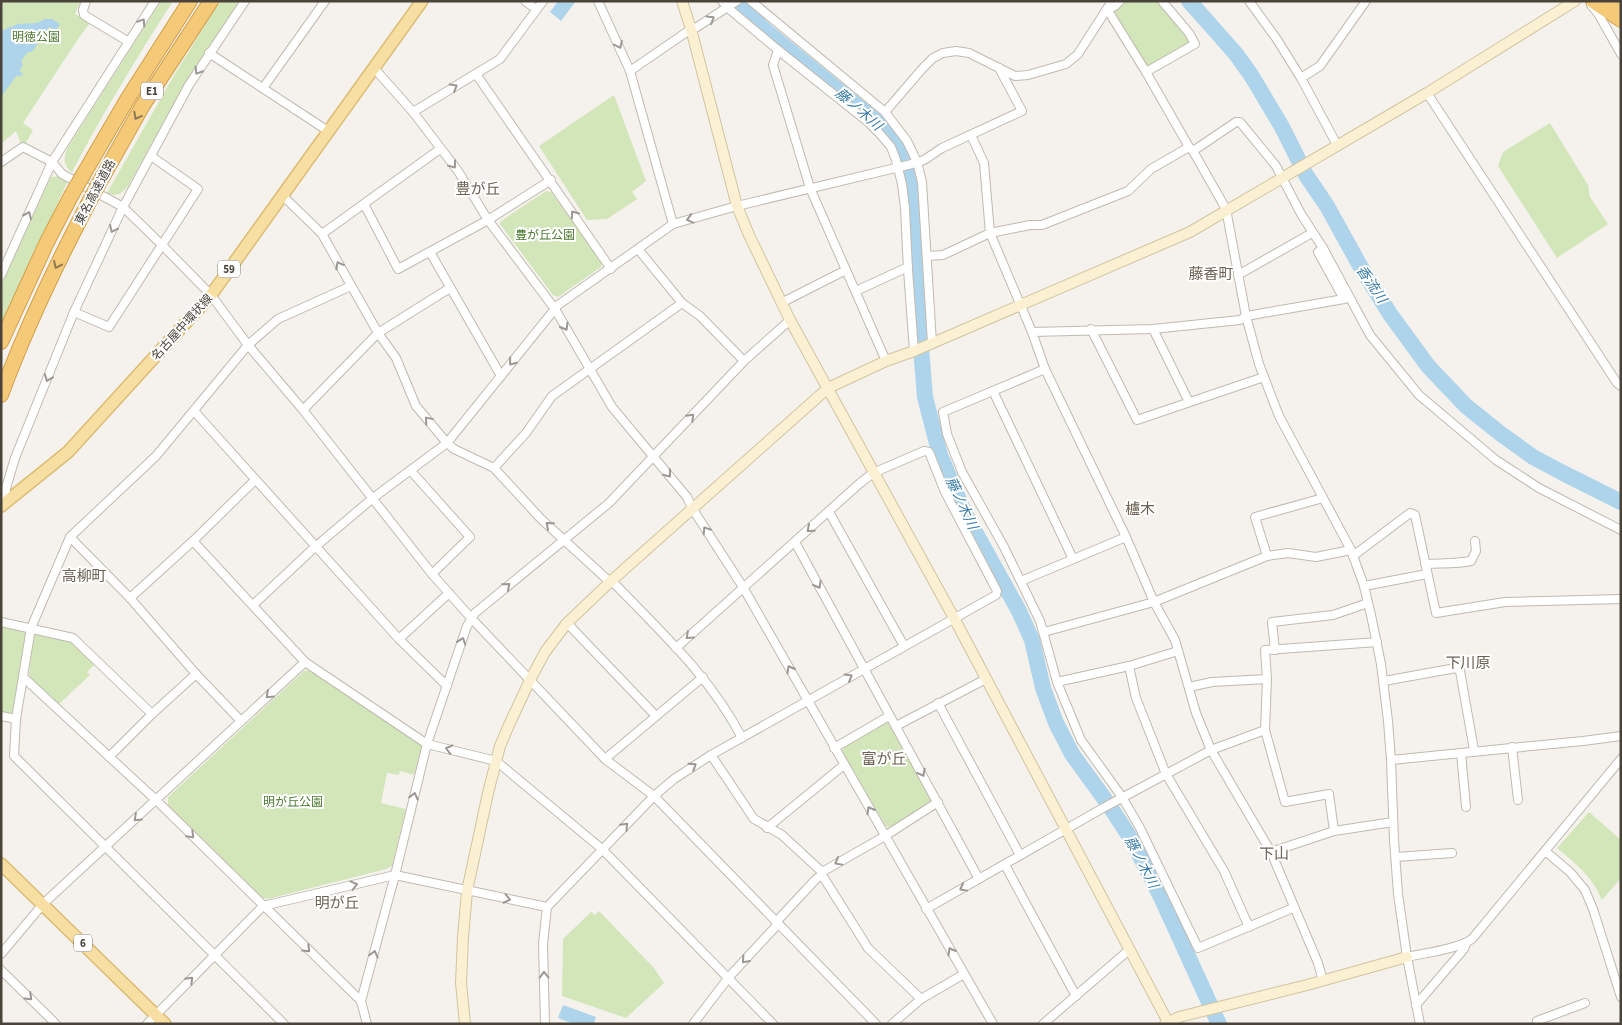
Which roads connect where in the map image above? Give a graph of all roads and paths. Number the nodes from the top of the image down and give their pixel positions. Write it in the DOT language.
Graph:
graph roads {
  1 [pos="86,1"];
  2 [pos="155,1"];
  3 [pos="190,1"];
  4 [pos="211,1"];
  5 [pos="245,1"];
  6 [pos="325,1"];
  7 [pos="422,1"];
  8 [pos="525,1"];
  9 [pos="542,1"];
  10 [pos="598,1"];
  11 [pos="682,1"];
  12 [pos="722,1"];
  13 [pos="751,1"];
  14 [pos="1112,1"];
  15 [pos="1120,1"];
  16 [pos="1162,1"];
  17 [pos="1249,1"];
  18 [pos="1366,1"];
  19 [pos="1575,1"];
  20 [pos="1588,1"];
  21 [pos="1593,1"];
  22 [pos="1615,1"];
  23 [pos="732,5"];
  24 [pos="1621,5"];
  25 [pos="536,9"];
  26 [pos="1107,9"];
  27 [pos="1621,20"];
  28 [pos="691,28"];
  29 [pos="128,42"];
  30 [pos="778,50"];
  31 [pos="209,53"];
  32 [pos="1621,54"];
  33 [pos="374,68"];
  34 [pos="999,68"];
  35 [pos="630,71"];
  36 [pos="1146,72"];
  37 [pos="476,74"];
  38 [pos="1301,78"];
  39 [pos="263,88"];
  40 [pos="1427,93"];
  41 [pos="413,112"];
  42 [pos="885,112"];
  43 [pos="328,131"];
  44 [pos="971,135"];
  45 [pos="1337,145"];
  46 [pos="440,149"];
  47 [pos="1191,149"];
  48 [pos="151,156"];
  49 [pos="1,162"];
  50 [pos="52,162"];
  51 [pos="914,163"];
  52 [pos="900,167"];
  53 [pos="1283,176"];
  54 [pos="550,180"];
  55 [pos="810,188"];
  56 [pos="282,195"];
  57 [pos="364,204"];
  58 [pos="738,206"];
  59 [pos="123,207"];
  60 [pos="1226,210"];
  61 [pos="488,220"];
  62 [pos="673,224"];
  63 [pos="1312,232"];
  64 [pos="990,233"];
  65 [pos="322,234"];
  66 [pos="162,245"];
  67 [pos="1322,248"];
  68 [pos="638,249"];
  69 [pos="430,252"];
  70 [pos="927,256"];
  71 [pos="611,268"];
  72 [pos="908,268"];
  73 [pos="846,270"];
  74 [pos="1,275"];
  75 [pos="1238,275"];
  76 [pos="351,286"];
  77 [pos="450,288"];
  78 [pos="856,291"];
  79 [pos="211,295"];
  80 [pos="682,303"];
  81 [pos="781,303"];
  82 [pos="1020,305"];
  83 [pos="555,309"];
  84 [pos="74,312"];
  85 [pos="1246,316"];
  86 [pos="790,320"];
  87 [pos="1091,329"];
  88 [pos="1153,329"];
  89 [pos="1032,332"];
  90 [pos="378,333"];
  91 [pos="1,342"];
  92 [pos="932,343"];
  93 [pos="248,345"];
  94 [pos="914,351"];
  95 [pos="744,361"];
  96 [pos="886,361"];
  97 [pos="590,369"];
  98 [pos="1045,369"];
  99 [pos="500,376"];
  100 [pos="1264,377"];
  101 [pos="1621,386"];
  102 [pos="828,388"];
  103 [pos="994,391"];
  104 [pos="1,395"];
  105 [pos="1189,402"];
  106 [pos="303,410"];
  107 [pos="194,411"];
  108 [pos="447,443"];
  109 [pos="654,456"];
  110 [pos="494,468"];
  111 [pos="411,471"];
  112 [pos="873,473"];
  113 [pos="255,480"];
  114 [pos="373,498"];
  115 [pos="1323,498"];
  116 [pos="3,505"];
  117 [pos="692,508"];
  118 [pos="829,512"];
  119 [pos="1621,530"];
  120 [pos="70,537"];
  121 [pos="1126,537"];
  122 [pos="565,540"];
  123 [pos="193,541"];
  124 [pos="1474,541"];
  125 [pos="795,542"];
  126 [pos="315,547"];
  127 [pos="1352,553"];
  128 [pos="1267,556"];
  129 [pos="1073,558"];
  130 [pos="1425,564"];
  131 [pos="432,574"];
  132 [pos="1427,574"];
  133 [pos="1021,581"];
  134 [pos="611,582"];
  135 [pos="1364,586"];
  136 [pos="743,587"];
  137 [pos="449,593"];
  138 [pos="130,598"];
  139 [pos="1621,599"];
  140 [pos="1154,602"];
  141 [pos="1368,603"];
  142 [pos="253,605"];
  143 [pos="954,618"];
  144 [pos="472,619"];
  145 [pos="1,622"];
  146 [pos="567,623"];
  147 [pos="31,628"];
  148 [pos="1044,632"];
  149 [pos="399,639"];
  150 [pos="1377,642"];
  151 [pos="904,646"];
  152 [pos="676,648"];
  153 [pos="1275,650"];
  154 [pos="1178,651"];
  155 [pos="305,662"];
  156 [pos="1130,666"];
  157 [pos="864,669"];
  158 [pos="196,674"];
  159 [pos="23,678"];
  160 [pos="703,678"];
  161 [pos="986,679"];
  162 [pos="1267,679"];
  163 [pos="530,680"];
  164 [pos="1384,681"];
  165 [pos="1057,682"];
  166 [pos="447,686"];
  167 [pos="1189,686"];
  168 [pos="808,701"];
  169 [pos="938,703"];
  170 [pos="152,714"];
  171 [pos="1,716"];
  172 [pos="656,716"];
  173 [pos="890,716"];
  174 [pos="16,719"];
  175 [pos="241,721"];
  176 [pos="896,726"];
  177 [pos="1265,730"];
  178 [pos="1621,736"];
  179 [pos="742,738"];
  180 [pos="427,744"];
  181 [pos="1512,747"];
  182 [pos="834,748"];
  183 [pos="1211,750"];
  184 [pos="1474,750"];
  185 [pos="1461,753"];
  186 [pos="711,755"];
  187 [pos="109,757"];
  188 [pos="606,759"];
  189 [pos="1621,759"];
  190 [pos="1391,760"];
  191 [pos="496,761"];
  192 [pos="844,765"];
  193 [pos="1166,774"];
  194 [pos="654,796"];
  195 [pos="1122,798"];
  196 [pos="156,800"];
  197 [pos="1518,800"];
  198 [pos="938,802"];
  199 [pos="1466,807"];
  200 [pos="1393,822"];
  201 [pos="768,828"];
  202 [pos="1066,830"];
  203 [pos="1334,831"];
  204 [pos="885,836"];
  205 [pos="105,847"];
  206 [pos="602,849"];
  207 [pos="1545,851"];
  208 [pos="1271,852"];
  209 [pos="1452,853"];
  210 [pos="1020,855"];
  211 [pos="1396,857"];
  212 [pos="1,864"];
  213 [pos="1005,864"];
  214 [pos="822,873"];
  215 [pos="395,875"];
  216 [pos="979,879"];
  217 [pos="467,891"];
  218 [pos="43,904"];
  219 [pos="263,906"];
  220 [pos="547,907"];
  221 [pos="1293,908"];
  222 [pos="926,909"];
  223 [pos="777,923"];
  224 [pos="1249,927"];
  225 [pos="1466,943"];
  226 [pos="1129,950"];
  227 [pos="1,954"];
  228 [pos="216,955"];
  229 [pos="1407,957"];
  230 [pos="1,970"];
  231 [pos="964,974"];
  232 [pos="729,977"];
  233 [pos="1323,981"];
  234 [pos="1076,996"];
  235 [pos="1621,998"];
  236 [pos="921,999"];
  237 [pos="361,1001"];
  238 [pos="1584,1003"];
  239 [pos="1416,1006"];
  240 [pos="155,1015"];
  241 [pos="1167,1023"];
  242 [pos="56,1024"];
  243 [pos="147,1024"];
  244 [pos="164,1024"];
  245 [pos="284,1024"];
  246 [pos="367,1024"];
  247 [pos="465,1024"];
  248 [pos="545,1024"];
  249 [pos="693,1024"];
  250 [pos="773,1024"];
  251 [pos="876,1024"];
  252 [pos="892,1024"];
  253 [pos="993,1024"];
  254 [pos="1043,1024"];
  255 [pos="1420,1024"];
  256 [pos="1538,1024"];
  1 -- 29 [label="street"];
  29 -- 2 [label="street, one-way"];
  3 -- 91 [label="highway, 東名高速道路 / E1, bridge"];
  4 -- 104 [label="highway, 東名高速道路 / E1, one-way, bridge"];
  5 -- 31 [label="street"];
  6 -- 39 [label="street"];
  7 -- 33 [label="main road, 名古屋中環状線 / 59"];
  8 -- 25 [label="street"];
  9 -- 25 [label="street"];
  10 -- 35 [label="street, one-way"];
  11 -- 28 [label="street"];
  12 -- 23 [label="street"];
  13 -- 42 [label="street"];
  14 -- 26 [label="street"];
  15 -- 26 [label="street"];
  16 -- 36 [label="street"];
  17 -- 38 [label="street"];
  18 -- 38 [label="street"];
  19 -- 40 [label="street"];
  20 -- 32 [label="street"];
  21 -- 27 [label="highway"];
  22 -- 24 [label="highway"];
  28 -- 23 [label="street, one-way"];
  23 -- 30 [label="street"];
  25 -- 37 [label="street"];
  26 -- 34 [label="street"];
  26 -- 36 [label="street"];
  28 -- 35 [label="street"];
  28 -- 58 [label="street"];
  29 -- 50 [label="street"];
  30 -- 52 [label="street"];
  30 -- 55 [label="street"];
  31 -- 39 [label="street"];
  31 -- 48 [label="street, one-way"];
  33 -- 41 [label="street"];
  33 -- 43 [label="main road, 名古屋中環状線 / 59"];
  34 -- 42 [label="street"];
  34 -- 44 [label="street"];
  35 -- 62 [label="street"];
  36 -- 47 [label="street"];
  41 -- 37 [label="street, one-way"];
  37 -- 54 [label="street"];
  38 -- 45 [label="street"];
  39 -- 43 [label="street"];
  40 -- 45 [label="street"];
  40 -- 101 [label="street"];
  41 -- 46 [label="street"];
  42 -- 51 [label="street"];
  43 -- 56 [label="main road, 名古屋中環状線 / 59"];
  44 -- 51 [label="street"];
  44 -- 64 [label="street"];
  45 -- 53 [label="street"];
  46 -- 57 [label="street"];
  46 -- 61 [label="street, one-way"];
  47 -- 53 [label="street"];
  47 -- 60 [label="street"];
  47 -- 64 [label="street"];
  48 -- 59 [label="street"];
  48 -- 66 [label="street"];
  49 -- 50 [label="street"];
  50 -- 59 [label="street"];
  74 -- 50 [label="street, one-way"];
  51 -- 52 [label="street"];
  51 -- 70 [label="street"];
  52 -- 55 [label="street"];
  52 -- 72 [label="street"];
  53 -- 60 [label="street"];
  53 -- 63 [label="street"];
  54 -- 61 [label="street"];
  71 -- 54 [label="street, one-way"];
  55 -- 58 [label="street"];
  55 -- 73 [label="street"];
  56 -- 65 [label="street"];
  56 -- 79 [label="main road, 名古屋中環状線 / 59"];
  57 -- 65 [label="street"];
  57 -- 69 [label="street"];
  58 -- 62 [label="street, one-way"];
  58 -- 81 [label="street"];
  59 -- 66 [label="street"];
  59 -- 84 [label="street, one-way"];
  60 -- 75 [label="street"];
  60 -- 82 [label="street"];
  61 -- 69 [label="street"];
  61 -- 83 [label="street"];
  62 -- 68 [label="street"];
  63 -- 67 [label="street"];
  63 -- 75 [label="street"];
  64 -- 70 [label="street"];
  64 -- 82 [label="street"];
  76 -- 65 [label="street, one-way"];
  66 -- 79 [label="street"];
  66 -- 84 [label="street"];
  67 -- 85 [label="street"];
  67 -- 119 [label="street"];
  68 -- 71 [label="street"];
  68 -- 80 [label="street"];
  69 -- 77 [label="street"];
  70 -- 92 [label="street"];
  71 -- 83 [label="street"];
  72 -- 78 [label="street"];
  72 -- 94 [label="street"];
  73 -- 78 [label="street"];
  73 -- 81 [label="street"];
  75 -- 85 [label="street"];
  76 -- 90 [label="street"];
  76 -- 93 [label="street"];
  77 -- 90 [label="street"];
  77 -- 99 [label="street"];
  78 -- 96 [label="street"];
  79 -- 93 [label="street"];
  79 -- 116 [label="main road, 名古屋中環状線 / 59"];
  80 -- 95 [label="street"];
  80 -- 97 [label="street"];
  81 -- 86 [label="street"];
  82 -- 89 [label="street"];
  82 -- 92 [label="street"];
  83 -- 97 [label="street, one-way"];
  83 -- 99 [label="street, one-way"];
  84 -- 116 [label="street, one-way"];
  85 -- 88 [label="street"];
  85 -- 100 [label="street"];
  86 -- 95 [label="street"];
  86 -- 102 [label="street"];
  87 -- 88 [label="street"];
  87 -- 89 [label="street"];
  87 -- 105 [label="street"];
  88 -- 105 [label="street"];
  89 -- 98 [label="street"];
  90 -- 106 [label="street"];
  108 -- 90 [label="street, one-way"];
  92 -- 94 [label="street"];
  93 -- 106 [label="street"];
  93 -- 107 [label="street"];
  94 -- 96 [label="street"];
  109 -- 95 [label="street, one-way"];
  96 -- 102 [label="street"];
  97 -- 109 [label="street"];
  97 -- 110 [label="street"];
  98 -- 103 [label="street"];
  98 -- 121 [label="street"];
  99 -- 108 [label="street"];
  100 -- 105 [label="street"];
  100 -- 115 [label="street"];
  102 -- 112 [label="street"];
  102 -- 117 [label="street"];
  103 -- 129 [label="street"];
  103 -- 133 [label="street"];
  106 -- 114 [label="street"];
  107 -- 113 [label="street"];
  107 -- 120 [label="street"];
  108 -- 110 [label="street"];
  108 -- 111 [label="street"];
  109 -- 117 [label="street, one-way"];
  109 -- 122 [label="street"];
  122 -- 110 [label="street, one-way"];
  111 -- 114 [label="street"];
  111 -- 131 [label="street"];
  112 -- 118 [label="street"];
  112 -- 143 [label="street"];
  112 -- 143 [label="street"];
  113 -- 123 [label="street"];
  113 -- 126 [label="street"];
  114 -- 126 [label="street"];
  114 -- 131 [label="street"];
  115 -- 127 [label="street"];
  115 -- 128 [label="street"];
  117 -- 134 [label="street"];
  136 -- 117 [label="street, one-way"];
  118 -- 125 [label="street, one-way"];
  118 -- 151 [label="street"];
  120 -- 138 [label="street"];
  120 -- 147 [label="street"];
  121 -- 129 [label="street"];
  121 -- 140 [label="street"];
  122 -- 134 [label="street"];
  144 -- 122 [label="street, one-way"];
  123 -- 138 [label="street"];
  123 -- 142 [label="street"];
  124 -- 130 [label="street"];
  125 -- 136 [label="street"];
  125 -- 157 [label="street, one-way"];
  126 -- 142 [label="street"];
  126 -- 149 [label="street"];
  127 -- 128 [label="street"];
  127 -- 130 [label="street"];
  127 -- 135 [label="street"];
  128 -- 140 [label="street"];
  129 -- 133 [label="street"];
  130 -- 132 [label="street"];
  131 -- 137 [label="street"];
  132 -- 135 [label="street"];
  132 -- 139 [label="street"];
  133 -- 148 [label="street"];
  134 -- 146 [label="street"];
  134 -- 152 [label="street"];
  135 -- 141 [label="street"];
  136 -- 152 [label="street, one-way"];
  168 -- 136 [label="street, one-way"];
  137 -- 144 [label="street"];
  137 -- 149 [label="street"];
  138 -- 158 [label="street"];
  140 -- 148 [label="street"];
  140 -- 154 [label="street"];
  141 -- 150 [label="street"];
  141 -- 153 [label="street"];
  142 -- 155 [label="street"];
  143 -- 151 [label="street"];
  143 -- 161 [label="street"];
  144 -- 163 [label="street"];
  166 -- 144 [label="street, one-way"];
  145 -- 147 [label="street"];
  146 -- 163 [label="street"];
  146 -- 172 [label="street"];
  147 -- 159 [label="street"];
  147 -- 170 [label="street"];
  148 -- 165 [label="street"];
  149 -- 166 [label="street"];
  150 -- 153 [label="street"];
  150 -- 164 [label="street"];
  151 -- 157 [label="street"];
  152 -- 160 [label="street"];
  153 -- 162 [label="street"];
  154 -- 156 [label="street"];
  154 -- 167 [label="street"];
  155 -- 175 [label="street, one-way"];
  155 -- 180 [label="street"];
  156 -- 165 [label="street"];
  156 -- 193 [label="street"];
  168 -- 157 [label="street, one-way"];
  157 -- 173 [label="street"];
  158 -- 170 [label="street"];
  158 -- 175 [label="street"];
  159 -- 174 [label="street"];
  159 -- 187 [label="street"];
  160 -- 172 [label="street"];
  160 -- 179 [label="street"];
  161 -- 169 [label="street"];
  161 -- 202 [label="street"];
  162 -- 167 [label="street"];
  162 -- 177 [label="street"];
  163 -- 188 [label="street"];
  163 -- 191 [label="street"];
  164 -- 184 [label="street"];
  164 -- 190 [label="street"];
  165 -- 195 [label="street"];
  166 -- 180 [label="street"];
  167 -- 183 [label="street"];
  168 -- 179 [label="street"];
  168 -- 182 [label="street"];
  169 -- 176 [label="street"];
  169 -- 210 [label="street"];
  170 -- 187 [label="street"];
  171 -- 174 [label="street"];
  172 -- 188 [label="street"];
  173 -- 176 [label="street"];
  173 -- 182 [label="street"];
  174 -- 205 [label="street"];
  175 -- 196 [label="street"];
  176 -- 198 [label="street, one-way"];
  177 -- 183 [label="street"];
  177 -- 203 [label="street"];
  178 -- 181 [label="street"];
  179 -- 186 [label="street"];
  191 -- 180 [label="street, one-way"];
  215 -- 180 [label="street, one-way"];
  181 -- 184 [label="street"];
  181 -- 197 [label="street"];
  182 -- 192 [label="street"];
  183 -- 193 [label="street"];
  183 -- 208 [label="street"];
  184 -- 185 [label="street"];
  185 -- 190 [label="street"];
  185 -- 199 [label="street"];
  194 -- 186 [label="street, one-way"];
  186 -- 201 [label="street"];
  187 -- 196 [label="street"];
  188 -- 194 [label="street"];
  189 -- 207 [label="street"];
  190 -- 200 [label="street"];
  191 -- 206 [label="street"];
  191 -- 217 [label="street"];
  192 -- 201 [label="street"];
  204 -- 192 [label="street, one-way"];
  193 -- 195 [label="street"];
  193 -- 224 [label="street"];
  206 -- 194 [label="street, one-way"];
  194 -- 223 [label="street"];
  195 -- 202 [label="street"];
  195 -- 224 [label="street"];
  196 -- 205 [label="street, one-way"];
  196 -- 219 [label="street, one-way"];
  198 -- 204 [label="street"];
  198 -- 216 [label="street"];
  200 -- 203 [label="street"];
  200 -- 211 [label="street"];
  201 -- 214 [label="street"];
  202 -- 210 [label="street"];
  202 -- 226 [label="street"];
  203 -- 208 [label="street"];
  204 -- 214 [label="street, one-way"];
  204 -- 222 [label="street"];
  205 -- 218 [label="street"];
  205 -- 228 [label="street"];
  206 -- 220 [label="street"];
  206 -- 232 [label="street"];
  207 -- 225 [label="street"];
  207 -- 235 [label="street"];
  208 -- 221 [label="street"];
  209 -- 211 [label="street"];
  210 -- 213 [label="street"];
  211 -- 229 [label="street"];
  212 -- 218 [label="main road, 6"];
  213 -- 216 [label="street"];
  213 -- 234 [label="street"];
  214 -- 223 [label="street"];
  214 -- 236 [label="street"];
  215 -- 217 [label="street"];
  219 -- 215 [label="street, one-way"];
  237 -- 215 [label="street, one-way"];
  216 -- 222 [label="street, one-way"];
  217 -- 220 [label="street, one-way"];
  217 -- 247 [label="street"];
  218 -- 227 [label="street"];
  218 -- 240 [label="main road, 6"];
  219 -- 228 [label="street"];
  219 -- 237 [label="street, one-way"];
  248 -- 220 [label="street, one-way"];
  221 -- 224 [label="street"];
  221 -- 233 [label="street"];
  231 -- 222 [label="street, one-way"];
  223 -- 232 [label="street, one-way"];
  223 -- 251 [label="street"];
  225 -- 229 [label="street"];
  225 -- 239 [label="street"];
  226 -- 234 [label="street"];
  226 -- 241 [label="street"];
  240 -- 228 [label="street, one-way"];
  228 -- 245 [label="street"];
  229 -- 233 [label="street"];
  229 -- 239 [label="street"];
  230 -- 242 [label="street, one-way"];
  231 -- 236 [label="street"];
  231 -- 253 [label="street"];
  232 -- 249 [label="street"];
  232 -- 250 [label="street"];
  233 -- 241 [label="street"];
  234 -- 254 [label="street"];
  236 -- 252 [label="street"];
  237 -- 246 [label="street"];
  238 -- 256 [label="street"];
  239 -- 255 [label="street"];
  240 -- 243 [label="street"];
  240 -- 244 [label="main road, 6"];
}
